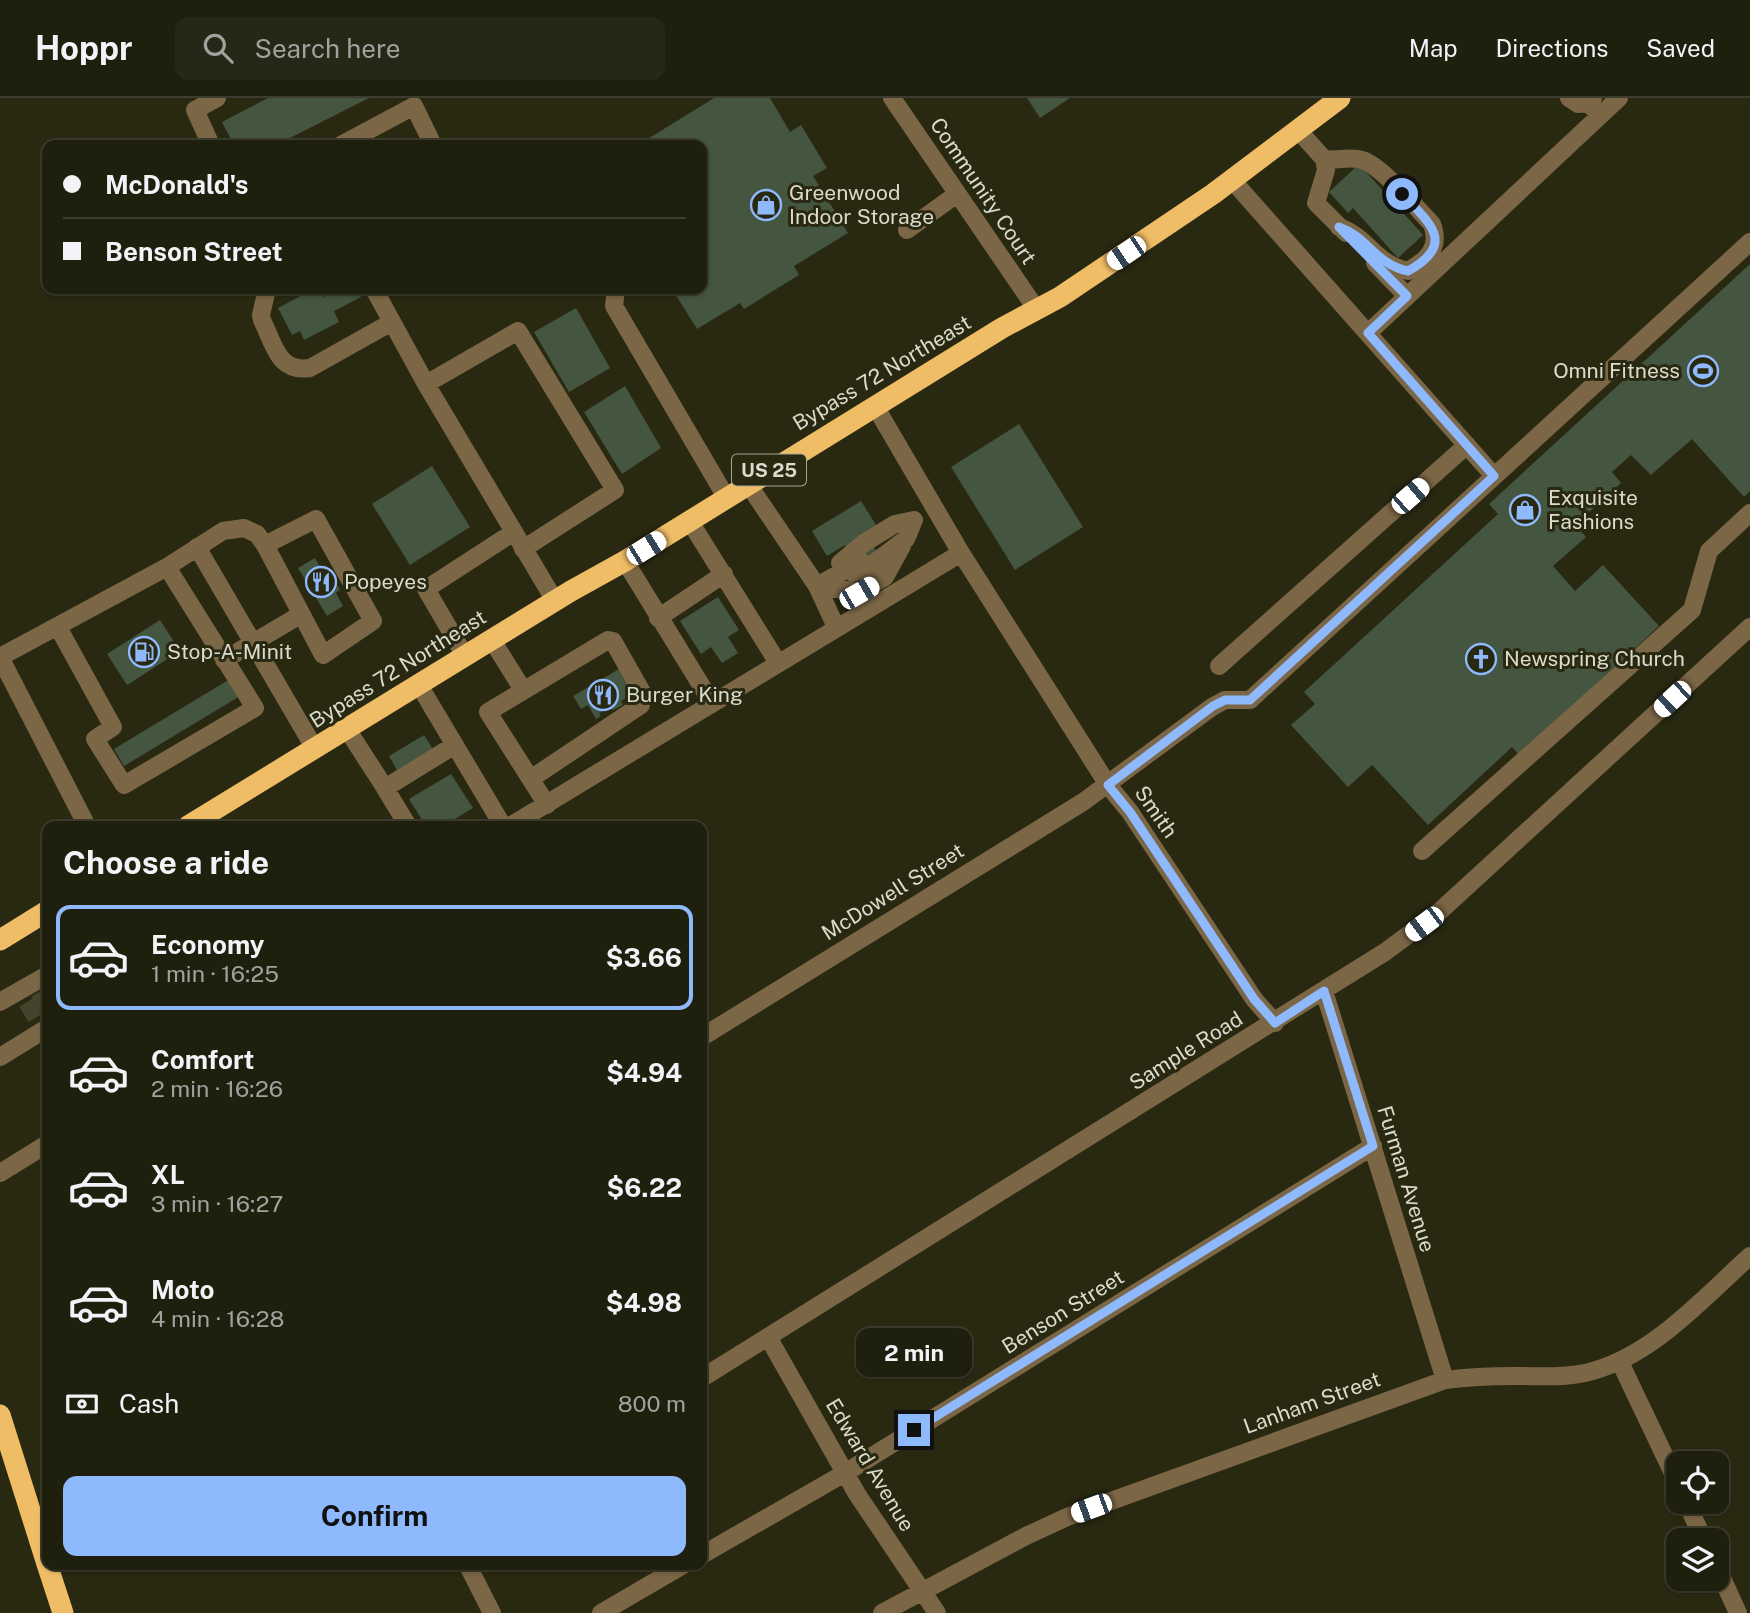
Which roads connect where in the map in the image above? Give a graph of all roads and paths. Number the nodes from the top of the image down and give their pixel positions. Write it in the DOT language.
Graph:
graph roads {
  1 [pos="217,98"];
  2 [pos="892,98"];
  3 [pos="1339,98"];
  4 [pos="1569,98"];
  5 [pos="1619,98"];
  6 [pos="414,102"];
  7 [pos="1594,105"];
  8 [pos="1298,130"];
  9 [pos="209,140"];
  10 [pos="349,140"];
  11 [pos="431,140"];
  12 [pos="1324,159"];
  13 [pos="1232,180"];
  14 [pos="957,194"];
  15 [pos="1339,227"];
  16 [pos="906,230"];
  17 [pos="1750,242"];
  18 [pos="266,294"];
  19 [pos="377,294"];
  20 [pos="615,294"];
  21 [pos="1407,296"];
  22 [pos="1037,310"];
  23 [pos="392,322"];
  24 [pos="1368,333"];
  25 [pos="426,384"];
  26 [pos="875,406"];
  27 [pos="1467,445"];
  28 [pos="1494,476"];
  29 [pos="748,484"];
  30 [pos="726,497"];
  31 [pos="935,506"];
  32 [pos="1750,513"];
  33 [pos="689,520"];
  34 [pos="914,520"];
  35 [pos="514,533"];
  36 [pos="265,545"];
  37 [pos="197,547"];
  38 [pos="523,549"];
  39 [pos="961,553"];
  40 [pos="625,561"];
  41 [pos="167,567"];
  42 [pos="724,574"];
  43 [pos="815,583"];
  44 [pos="555,601"];
  45 [pos="300,615"];
  46 [pos="658,618"];
  47 [pos="58,627"];
  48 [pos="836,627"];
  49 [pos="1750,627"];
  50 [pos="492,640"];
  51 [pos="255,643"];
  52 [pos="465,656"];
  53 [pos="0,657"];
  54 [pos="225,660"];
  55 [pos="778,663"];
  56 [pos="1219,666"];
  57 [pos="419,685"];
  58 [pos="523,690"];
  59 [pos="712,703"];
  60 [pos="347,729"];
  61 [pos="455,745"];
  62 [pos="315,749"];
  63 [pos="532,778"];
  64 [pos="1108,785"];
  65 [pos="385,788"];
  66 [pos="547,805"];
  67 [pos="84,821"];
  68 [pos="196,821"];
  69 [pos="405,821"];
  70 [pos="500,821"];
  71 [pos="519,821"];
  72 [pos="1422,851"];
  73 [pos="42,914"];
  74 [pos="0,940"];
  75 [pos="33,988"];
  76 [pos="1324,991"];
  77 [pos="0,1002"];
  78 [pos="1275,1023"];
  79 [pos="42,1028"];
  80 [pos="707,1034"];
  81 [pos="0,1057"];
  82 [pos="1373,1146"];
  83 [pos="42,1147"];
  84 [pos="0,1173"];
  85 [pos="1750,1256"];
  86 [pos="768,1337"];
  87 [pos="1620,1362"];
  88 [pos="707,1375"];
  89 [pos="1445,1380"];
  90 [pos="0,1415"];
  91 [pos="1666,1460"];
  92 [pos="845,1473"];
  93 [pos="42,1548"];
  94 [pos="707,1552"];
  95 [pos="49,1570"];
  96 [pos="470,1570"];
  97 [pos="675,1570"];
  98 [pos="1728,1591"];
  99 [pos="923,1592"];
  100 [pos="63,1613"];
  101 [pos="492,1613"];
  102 [pos="601,1613"];
  103 [pos="882,1613"];
  104 [pos="937,1613"];
  105 [pos="1738,1613"];
  1 -- 9 [label="street"];
  2 -- 14 [label="street, Community Court"];
  3 -- 8 [label="highway, Bypass 72 Northeast / US 25"];
  4 -- 7 [label="street"];
  5 -- 7 [label="street"];
  6 -- 10 [label="street"];
  6 -- 11 [label="street"];
  7 -- 21 [label="street"];
  8 -- 12 [label="street"];
  8 -- 13 [label="highway, Bypass 72 Northeast / US 25"];
  12 -- 15 [label="street"];
  12 -- 15 [label="street"];
  13 -- 22 [label="highway, Bypass 72 Northeast / US 25"];
  13 -- 24 [label="street"];
  14 -- 16 [label="street"];
  14 -- 22 [label="street, Community Court"];
  15 -- 21 [label="street"];
  17 -- 28 [label="street, McDowell Street"];
  18 -- 23 [label="street"];
  19 -- 23 [label="street"];
  20 -- 30 [label="street"];
  21 -- 24 [label="street"];
  22 -- 26 [label="highway, Bypass 72 Northeast / US 25"];
  23 -- 25 [label="street"];
  24 -- 27 [label="street"];
  25 -- 35 [label="street"];
  25 -- 38 [label="street"];
  26 -- 29 [label="highway, Bypass 72 Northeast / US 25"];
  26 -- 31 [label="street, Smith"];
  27 -- 28 [label="street"];
  27 -- 56 [label="street"];
  28 -- 64 [label="street, McDowell Street"];
  29 -- 30 [label="highway, Bypass 72 Northeast / US 25"];
  29 -- 43 [label="street"];
  30 -- 33 [label="highway, Bypass 72 Northeast / US 25"];
  31 -- 34 [label="street"];
  31 -- 39 [label="street, Smith"];
  32 -- 72 [label="street"];
  33 -- 40 [label="highway, Bypass 72 Northeast / US 25"];
  33 -- 42 [label="street"];
  34 -- 43 [label="street"];
  34 -- 43 [label="street"];
  34 -- 43 [label="street"];
  35 -- 38 [label="street"];
  35 -- 52 [label="street"];
  36 -- 37 [label="street"];
  36 -- 45 [label="street"];
  36 -- 45 [label="street"];
  37 -- 41 [label="street"];
  37 -- 51 [label="street"];
  38 -- 44 [label="street"];
  39 -- 48 [label="street"];
  39 -- 64 [label="street, Smith"];
  40 -- 44 [label="highway, Bypass 72 Northeast / US 25"];
  40 -- 46 [label="street"];
  41 -- 47 [label="street"];
  41 -- 54 [label="street"];
  42 -- 46 [label="street"];
  42 -- 55 [label="street"];
  43 -- 48 [label="street"];
  44 -- 50 [label="highway, Bypass 72 Northeast / US 25"];
  45 -- 51 [label="street"];
  46 -- 59 [label="street"];
  47 -- 53 [label="street"];
  47 -- 54 [label="street"];
  48 -- 55 [label="street"];
  49 -- 76 [label="street, Sample Road"];
  50 -- 52 [label="highway, Bypass 72 Northeast / US 25"];
  50 -- 58 [label="street"];
  51 -- 54 [label="street"];
  51 -- 62 [label="street"];
  52 -- 57 [label="highway, Bypass 72 Northeast / US 25"];
  53 -- 67 [label="street"];
  55 -- 59 [label="street"];
  57 -- 60 [label="highway, Bypass 72 Northeast / US 25"];
  57 -- 61 [label="street"];
  58 -- 63 [label="street"];
  58 -- 63 [label="street"];
  59 -- 66 [label="street"];
  60 -- 62 [label="highway, Bypass 72 Northeast / US 25"];
  60 -- 65 [label="street"];
  61 -- 65 [label="street"];
  61 -- 70 [label="street"];
  62 -- 68 [label="highway, Bypass 72 Northeast / US 25"];
  63 -- 66 [label="street"];
  64 -- 78 [label="street, Smith"];
  64 -- 80 [label="street, McDowell Street"];
  65 -- 69 [label="street"];
  66 -- 71 [label="street"];
  73 -- 74 [label="highway"];
  75 -- 77 [label="street"];
  76 -- 78 [label="street, Sample Road"];
  76 -- 82 [label="street, Furman Avenue"];
  78 -- 86 [label="street, Sample Road"];
  79 -- 81 [label="street"];
  82 -- 89 [label="street, Furman Avenue"];
  82 -- 92 [label="street, Benson Street"];
  83 -- 84 [label="street"];
  85 -- 87 [label="street, Lanham Street"];
  86 -- 88 [label="street, Sample Road"];
  86 -- 92 [label="street, Edward Avenue"];
  87 -- 89 [label="street, Lanham Street"];
  87 -- 91 [label="street"];
  89 -- 99 [label="street, Lanham Street"];
  90 -- 93 [label="highway"];
  92 -- 94 [label="street, Benson Street"];
  92 -- 99 [label="street, Edward Avenue"];
  95 -- 100 [label="highway"];
  96 -- 101 [label="street"];
  97 -- 102 [label="street"];
  98 -- 105 [label="street"];
  99 -- 103 [label="street, Lanham Street"];
  99 -- 104 [label="street, Edward Avenue"];
}
